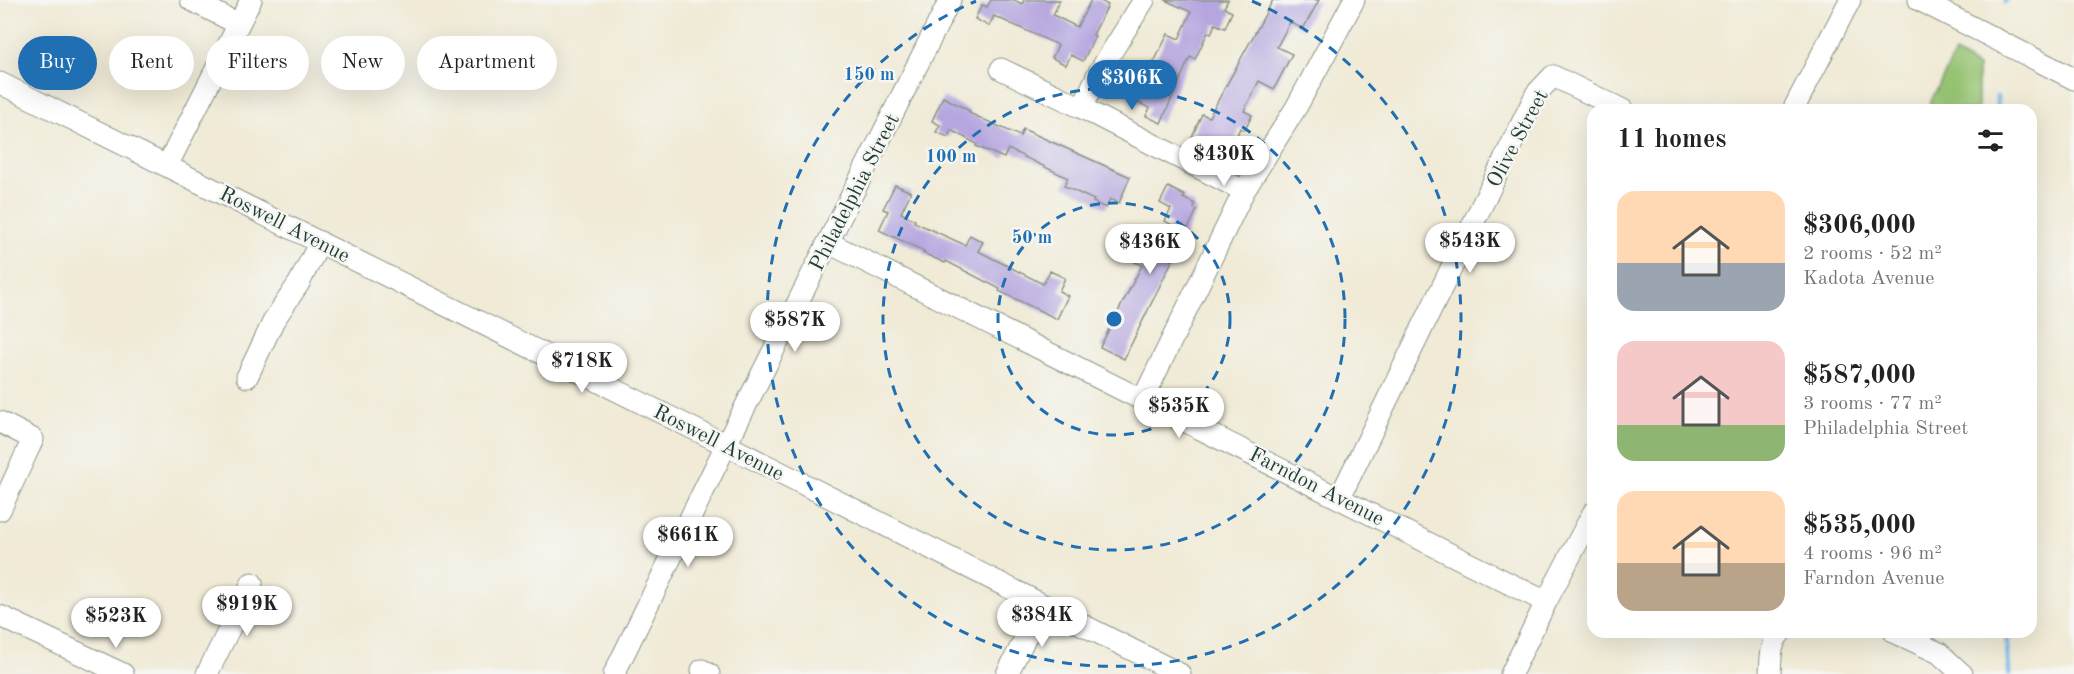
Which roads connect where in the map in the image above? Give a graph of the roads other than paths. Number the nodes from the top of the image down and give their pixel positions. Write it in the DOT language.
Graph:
graph roads {
  1 [pos="192,0"];
  2 [pos="251,0"];
  3 [pos="950,0"];
  4 [pos="1144,0"];
  5 [pos="1354,0"];
  6 [pos="1850,0"];
  7 [pos="1919,0"];
  8 [pos="238,24"];
  9 [pos="1001,69"];
  10 [pos="2074,79"];
  11 [pos="0,83"];
  12 [pos="1610,104"];
  13 [pos="1796,104"];
  14 [pos="1082,108"];
  15 [pos="167,166"];
  16 [pos="1244,191"];
  17 [pos="320,242"];
  18 [pos="829,243"];
  19 [pos="247,377"];
  20 [pos="1143,399"];
  21 [pos="0,422"];
  22 [pos="726,445"];
  23 [pos="1340,497"];
  24 [pos="0,510"];
  25 [pos="1587,524"];
  26 [pos="252,583"];
  27 [pos="1546,602"];
  28 [pos="1042,605"];
  29 [pos="0,616"];
  30 [pos="1776,638"];
  31 [pos="1907,638"];
  32 [pos="123,674"];
  33 [pos="207,674"];
  34 [pos="614,674"];
  35 [pos="1007,674"];
  36 [pos="1180,674"];
  37 [pos="1511,674"];
  38 [pos="1770,674"];
  39 [pos="1962,674"];
  1 -- 8 [label="street"];
  2 -- 8 [label="street"];
  3 -- 18 [label="street, Philadelphia Street"];
  4 -- 14 [label="street"];
  5 -- 16 [label="street"];
  6 -- 13 [label="street"];
  7 -- 10 [label="street"];
  8 -- 15 [label="street"];
  9 -- 14 [label="street"];
  11 -- 15 [label="street, Roswell Avenue"];
  12 -- 23 [label="street, Olive Street"];
  14 -- 16 [label="street"];
  15 -- 17 [label="street, Roswell Avenue"];
  16 -- 20 [label="street"];
  17 -- 19 [label="street"];
  17 -- 22 [label="street, Roswell Avenue"];
  18 -- 20 [label="street, Farndon Avenue"];
  18 -- 22 [label="street, Philadelphia Street"];
  20 -- 23 [label="street, Farndon Avenue"];
  21 -- 24 [label="street"];
  22 -- 28 [label="street, Roswell Avenue"];
  22 -- 34 [label="street, Philadelphia Street"];
  23 -- 27 [label="street, Farndon Avenue"];
  25 -- 27 [label="street"];
  26 -- 33 [label="street"];
  27 -- 37 [label="street"];
  28 -- 35 [label="street"];
  28 -- 36 [label="street, Roswell Avenue"];
  29 -- 32 [label="street"];
  30 -- 38 [label="street"];
  31 -- 39 [label="street"];
}
